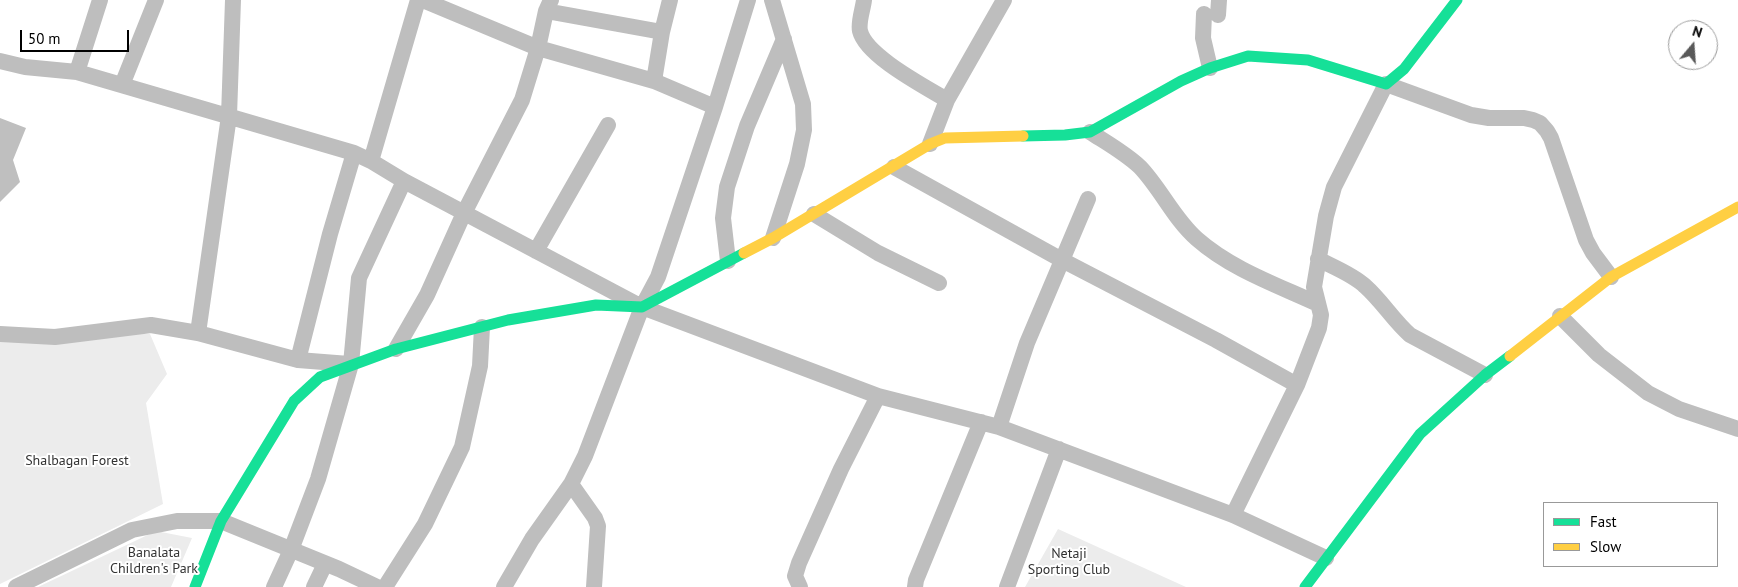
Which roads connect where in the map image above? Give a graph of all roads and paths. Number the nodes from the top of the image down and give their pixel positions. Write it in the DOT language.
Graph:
graph roads {
  1 [pos="100,0"];
  2 [pos="156,0"];
  3 [pos="233,0"];
  4 [pos="418,0"];
  5 [pos="424,0"];
  6 [pos="670,0"];
  7 [pos="748,0"];
  8 [pos="772,0"];
  9 [pos="864,0"];
  10 [pos="1004,0"];
  11 [pos="1456,0"];
  12 [pos="548,5"];
  13 [pos="1214,10"];
  14 [pos="662,32"];
  15 [pos="784,39"];
  16 [pos="538,48"];
  17 [pos="0,61"];
  18 [pos="1210,68"];
  19 [pos="77,72"];
  20 [pos="654,81"];
  21 [pos="1386,84"];
  22 [pos="122,85"];
  23 [pos="947,100"];
  24 [pos="715,107"];
  25 [pos="229,116"];
  26 [pos="608,125"];
  27 [pos="1090,132"];
  28 [pos="930,144"];
  29 [pos="354,153"];
  30 [pos="371,161"];
  31 [pos="894,167"];
  32 [pos="404,181"];
  33 [pos="1088,199"];
  34 [pos="1738,207"];
  35 [pos="464,213"];
  36 [pos="814,214"];
  37 [pos="773,238"];
  38 [pos="536,251"];
  39 [pos="1318,259"];
  40 [pos="1062,260"];
  41 [pos="728,261"];
  42 [pos="1611,277"];
  43 [pos="939,283"];
  44 [pos="1318,304"];
  45 [pos="642,307"];
  46 [pos="1560,316"];
  47 [pos="482,327"];
  48 [pos="198,333"];
  49 [pos="0,334"];
  50 [pos="396,350"];
  51 [pos="298,360"];
  52 [pos="351,364"];
  53 [pos="1485,375"];
  54 [pos="1297,385"];
  55 [pos="878,396"];
  56 [pos="981,422"];
  57 [pos="999,427"];
  58 [pos="1738,429"];
  59 [pos="1059,450"];
  60 [pos="570,484"];
  61 [pos="1233,515"];
  62 [pos="221,521"];
  63 [pos="291,550"];
  64 [pos="1326,558"];
  65 [pos="325,564"];
  66 [pos="16,587"];
  67 [pos="194,587"];
  68 [pos="274,587"];
  69 [pos="314,587"];
  70 [pos="377,587"];
  71 [pos="385,587"];
  72 [pos="504,587"];
  73 [pos="594,587"];
  74 [pos="800,587"];
  75 [pos="915,587"];
  76 [pos="1007,587"];
  77 [pos="1305,587"];
  1 -- 19 [label="street"];
  2 -- 22 [label="street"];
  3 -- 25 [label="street"];
  4 -- 30 [label="street"];
  5 -- 16 [label="street"];
  6 -- 14 [label="street"];
  7 -- 24 [label="street"];
  8 -- 15 [label="street"];
  9 -- 23 [label="street"];
  10 -- 23 [label="street"];
  11 -- 21 [label="street"];
  12 -- 14 [label="street"];
  12 -- 16 [label="street"];
  13 -- 18 [label="street"];
  14 -- 20 [label="street"];
  15 -- 37 [label="street"];
  15 -- 41 [label="street"];
  16 -- 20 [label="street"];
  16 -- 35 [label="street"];
  17 -- 19 [label="street"];
  18 -- 21 [label="street"];
  18 -- 27 [label="street"];
  19 -- 22 [label="street"];
  20 -- 24 [label="street"];
  21 -- 39 [label="street"];
  21 -- 42 [label="street"];
  22 -- 25 [label="street"];
  23 -- 28 [label="street"];
  24 -- 45 [label="street"];
  25 -- 29 [label="street"];
  25 -- 48 [label="street"];
  26 -- 38 [label="street"];
  27 -- 28 [label="street"];
  27 -- 44 [label="street"];
  28 -- 31 [label="street"];
  29 -- 30 [label="street"];
  29 -- 51 [label="street"];
  30 -- 32 [label="street"];
  31 -- 36 [label="street"];
  31 -- 40 [label="street"];
  32 -- 35 [label="street"];
  32 -- 52 [label="street"];
  33 -- 40 [label="street"];
  34 -- 42 [label="street"];
  35 -- 38 [label="street"];
  35 -- 50 [label="street"];
  36 -- 37 [label="street"];
  36 -- 43 [label="street"];
  37 -- 41 [label="street"];
  38 -- 45 [label="street"];
  39 -- 44 [label="street"];
  39 -- 53 [label="street"];
  40 -- 54 [label="street"];
  40 -- 57 [label="street"];
  41 -- 45 [label="street"];
  42 -- 46 [label="street"];
  44 -- 54 [label="street"];
  45 -- 47 [label="street"];
  45 -- 55 [label="street"];
  45 -- 60 [label="street"];
  46 -- 53 [label="street"];
  46 -- 58 [label="street"];
  47 -- 50 [label="street"];
  47 -- 71 [label="street"];
  48 -- 49 [label="street"];
  48 -- 51 [label="street"];
  50 -- 52 [label="street"];
  51 -- 52 [label="street"];
  52 -- 62 [label="street"];
  52 -- 63 [label="street"];
  53 -- 64 [label="street"];
  54 -- 61 [label="street"];
  55 -- 56 [label="street"];
  55 -- 74 [label="street"];
  56 -- 57 [label="street"];
  56 -- 75 [label="street"];
  57 -- 59 [label="street"];
  59 -- 61 [label="street"];
  59 -- 76 [label="street"];
  60 -- 72 [label="street"];
  60 -- 73 [label="street"];
  61 -- 64 [label="street"];
  62 -- 63 [label="street"];
  62 -- 66 [label="street"];
  62 -- 67 [label="street"];
  63 -- 65 [label="street"];
  63 -- 68 [label="street"];
  64 -- 77 [label="street"];
  65 -- 69 [label="street"];
  65 -- 70 [label="street"];
}
